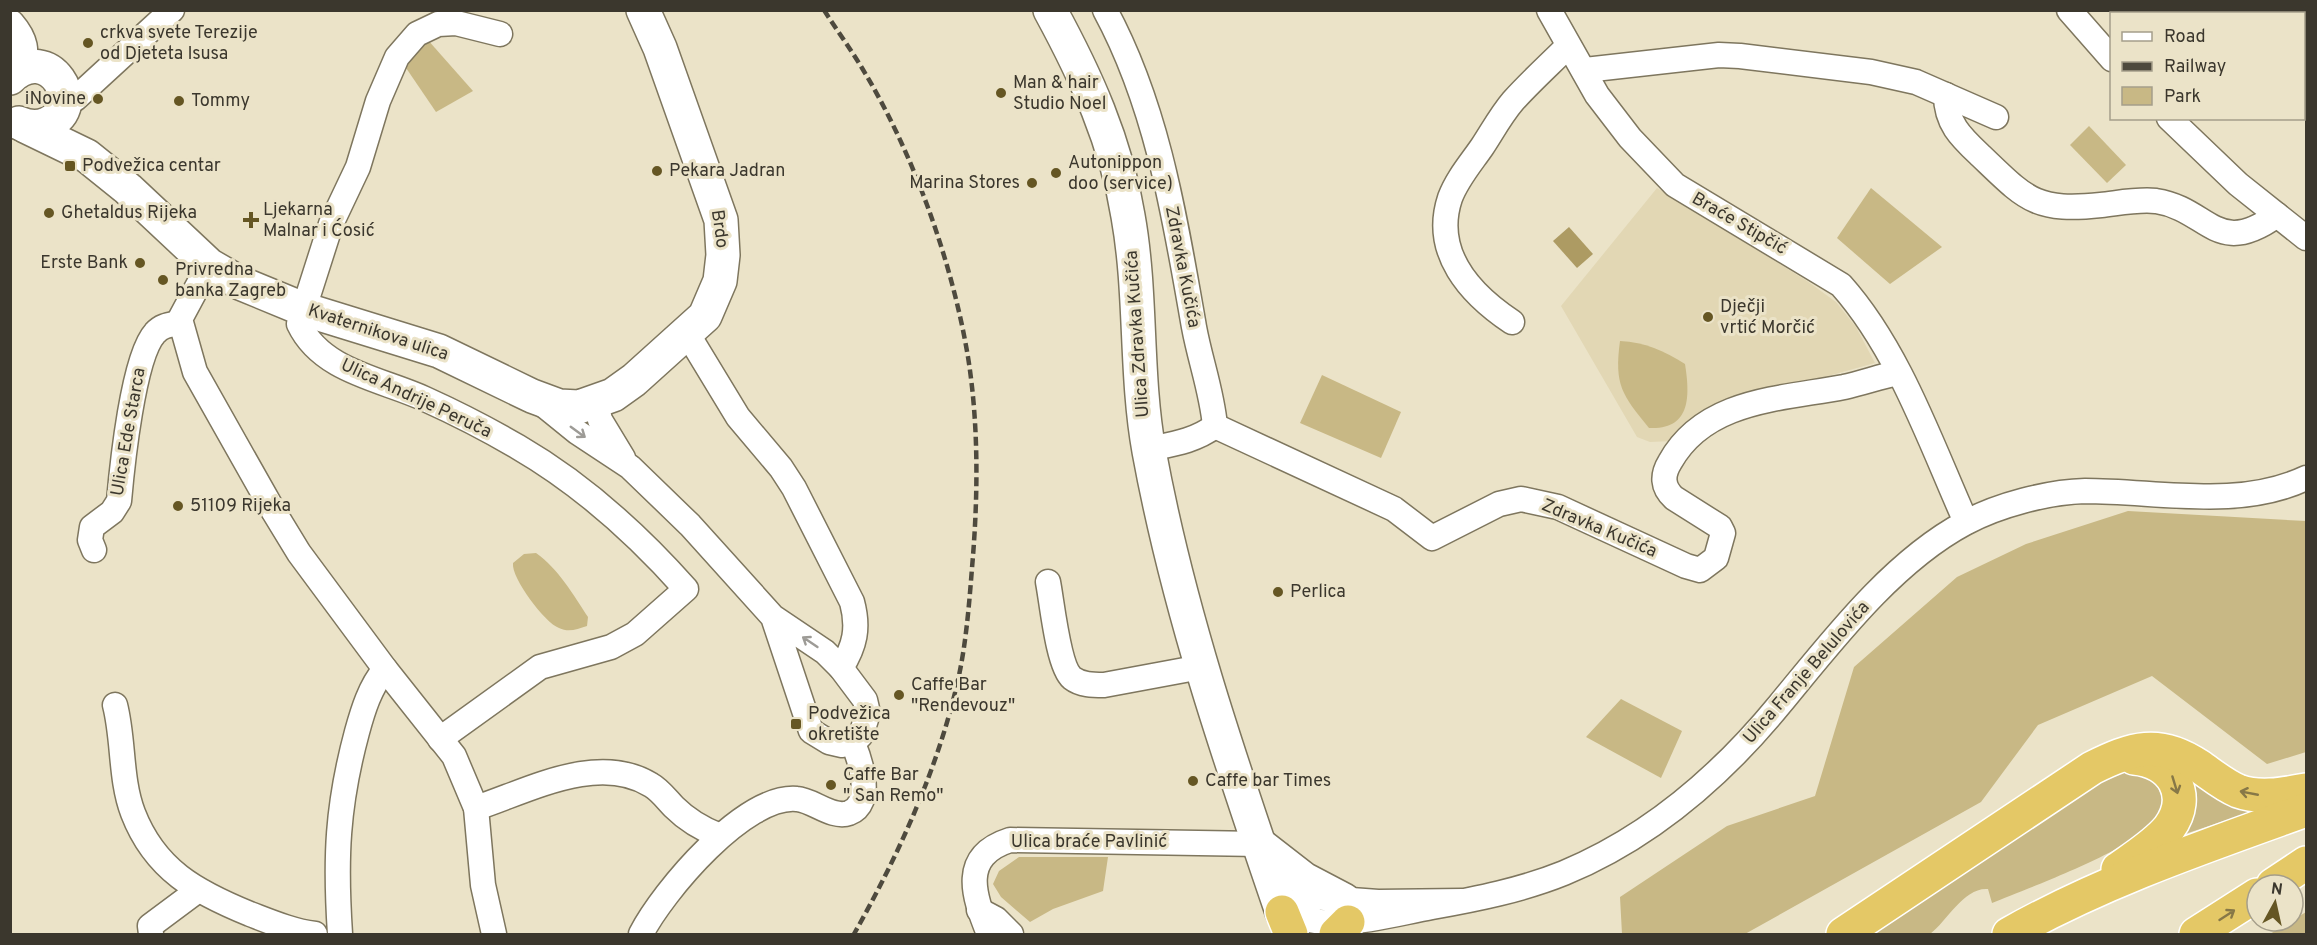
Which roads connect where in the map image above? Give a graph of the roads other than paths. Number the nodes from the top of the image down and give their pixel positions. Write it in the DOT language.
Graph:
graph roads {
  1 [pos="172,10"];
  2 [pos="644,10"];
  3 [pos="1050,10"];
  4 [pos="1105,10"];
  5 [pos="1549,10"];
  6 [pos="2069,10"];
  7 [pos="10,26"];
  8 [pos="500,34"];
  9 [pos="1568,46"];
  10 [pos="2110,57"];
  11 [pos="1585,70"];
  12 [pos="13,75"];
  13 [pos="1946,95"];
  14 [pos="69,104"];
  15 [pos="1996,117"];
  16 [pos="2171,120"];
  17 [pos="18,121"];
  18 [pos="87,156"];
  19 [pos="2277,215"];
  20 [pos="2307,238"];
  21 [pos="208,265"];
  22 [pos="303,309"];
  23 [pos="1512,322"];
  24 [pos="180,323"];
  25 [pos="687,333"];
  26 [pos="1897,373"];
  27 [pos="532,396"];
  28 [pos="596,403"];
  29 [pos="1215,426"];
  30 [pos="1149,449"];
  31 [pos="630,468"];
  32 [pos="2307,478"];
  33 [pos="1966,522"];
  34 [pos="94,550"];
  35 [pos="1048,582"];
  36 [pos="773,617"];
  37 [pos="1202,667"];
  38 [pos="841,668"];
  39 [pos="385,669"];
  40 [pos="115,705"];
  41 [pos="440,739"];
  42 [pos="853,743"];
  43 [pos="2109,760"];
  44 [pos="2307,790"];
  45 [pos="476,807"];
  46 [pos="2307,810"];
  47 [pos="720,836"];
  48 [pos="1258,844"];
  49 [pos="2307,863"];
  50 [pos="2136,865"];
  51 [pos="2292,873"];
  52 [pos="197,891"];
  53 [pos="2245,903"];
  54 [pos="979,910"];
  55 [pos="1342,919"];
  56 [pos="1286,923"];
  57 [pos="2013,932"];
  58 [pos="151,934"];
  59 [pos="315,934"];
  60 [pos="340,934"];
  61 [pos="494,934"];
  62 [pos="641,934"];
  63 [pos="989,934"];
  64 [pos="1011,934"];
  65 [pos="1843,934"];
  66 [pos="2196,934"];
  1 -- 14 [label="street"];
  2 -- 25 [label="main road, Brdo"];
  3 -- 30 [label="main road, Ulica Zdravka Kučića"];
  4 -- 29 [label="street, Zdravka Kučića"];
  5 -- 9 [label="street, Braće Stipčić"];
  6 -- 10 [label="street"];
  7 -- 12 [label="street"];
  8 -- 22 [label="street"];
  9 -- 11 [label="street, Braće Stipčić"];
  9 -- 23 [label="street"];
  11 -- 13 [label="street"];
  11 -- 26 [label="street, Braće Stipčić"];
  12 -- 14 [label="main road, Kvaternikova ulica"];
  13 -- 15 [label="street"];
  13 -- 19 [label="street"];
  14 -- 17 [label="main road, Kvaternikova ulica"];
  14 -- 18 [label="main road, Kvaternikova ulica"];
  16 -- 19 [label="street"];
  17 -- 18 [label="main road, Kvaternikova ulica"];
  18 -- 21 [label="main road, Kvaternikova ulica"];
  19 -- 20 [label="street"];
  21 -- 22 [label="main road, Kvaternikova ulica"];
  21 -- 24 [label="street"];
  22 -- 27 [label="main road, Kvaternikova ulica"];
  22 -- 41 [label="street, Ulica Andrije Peruča"];
  24 -- 34 [label="street, Ulica Ede Starca"];
  24 -- 39 [label="street"];
  25 -- 28 [label="main road, Brdo"];
  25 -- 38 [label="street"];
  26 -- 29 [label="street, Zdravka Kučića"];
  26 -- 33 [label="street, Braće Stipčić"];
  27 -- 28 [label="main road, Kvaternikova ulica"];
  27 -- 31 [label="street, Kvaternikova ulica, one-way"];
  28 -- 31 [label="street, Kvaternikova ulica"];
  29 -- 30 [label="street"];
  30 -- 37 [label="main road, Ulica Zdravka Kučića"];
  31 -- 36 [label="street, Kvaternikova ulica"];
  32 -- 33 [label="street, Ulica Franje Belulovića"];
  33 -- 55 [label="street, Ulica Franje Belulovića"];
  35 -- 37 [label="street"];
  38 -- 36 [label="street, Kvaternikova ulica, one-way"];
  36 -- 42 [label="street, Kvaternikova ulica"];
  37 -- 48 [label="main road, Ulica Zdravka Kučića"];
  38 -- 42 [label="street, Kvaternikova ulica"];
  39 -- 41 [label="street"];
  39 -- 60 [label="street"];
  40 -- 52 [label="street"];
  41 -- 45 [label="street"];
  42 -- 47 [label="street"];
  44 -- 43 [label="highway, one-way"];
  43 -- 50 [label="highway, one-way"];
  43 -- 65 [label="highway"];
  45 -- 47 [label="street"];
  45 -- 61 [label="street"];
  46 -- 50 [label="highway"];
  47 -- 62 [label="street"];
  48 -- 54 [label="street, Ulica braće Pavlinić"];
  48 -- 55 [label="main road"];
  48 -- 56 [label="main road, Ulica Zdravka Kučića"];
  49 -- 51 [label="highway"];
  50 -- 57 [label="highway"];
  52 -- 58 [label="street"];
  52 -- 59 [label="street"];
  66 -- 53 [label="highway, one-way"];
  54 -- 63 [label="street, Ulica braće Pavlinić"];
  54 -- 64 [label="street"];
  55 -- 56 [label="street, Ulica Franje Belulovića"];
}
